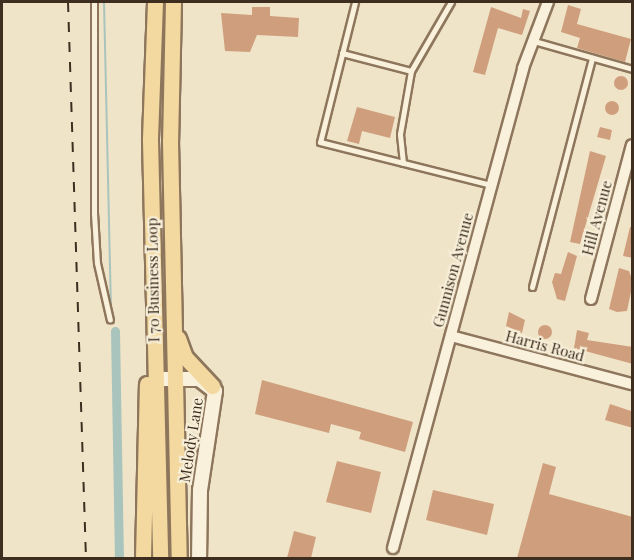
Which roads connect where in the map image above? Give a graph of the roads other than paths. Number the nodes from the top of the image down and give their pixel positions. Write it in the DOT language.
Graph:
graph roads {
  1 [pos="94,2"];
  2 [pos="155,2"];
  3 [pos="173,2"];
  4 [pos="356,2"];
  5 [pos="451,2"];
  6 [pos="548,2"];
  7 [pos="534,41"];
  8 [pos="342,53"];
  9 [pos="592,58"];
  10 [pos="633,69"];
  11 [pos="411,71"];
  12 [pos="633,146"];
  13 [pos="403,163"];
  14 [pos="491,185"];
  15 [pos="532,287"];
  16 [pos="154,294"];
  17 [pos="591,299"];
  18 [pos="173,311"];
  19 [pos="110,320"];
  20 [pos="450,336"];
  21 [pos="175,378"];
  22 [pos="156,379"];
  23 [pos="633,384"];
  24 [pos="212,386"];
  25 [pos="393,548"];
  26 [pos="143,558"];
  27 [pos="160,558"];
  28 [pos="179,558"];
  29 [pos="200,558"];
  1 -- 19 [label="lane"];
  2 -- 16 [label="main road, I 70 Business Loop"];
  3 -- 18 [label="main road, I 70 Business Loop"];
  4 -- 8 [label="lane"];
  5 -- 11 [label="lane"];
  6 -- 7 [label="street, Gunnison Avenue"];
  7 -- 9 [label="lane"];
  7 -- 14 [label="street, Gunnison Avenue"];
  8 -- 11 [label="lane"];
  8 -- 13 [label="lane"];
  9 -- 10 [label="lane"];
  9 -- 15 [label="lane"];
  11 -- 13 [label="lane"];
  12 -- 17 [label="street, Hill Avenue"];
  13 -- 14 [label="lane"];
  14 -- 20 [label="street, Gunnison Avenue"];
  16 -- 22 [label="main road, I 70 Business Loop"];
  16 -- 26 [label="main road"];
  18 -- 21 [label="main road, I 70 Business Loop"];
  18 -- 24 [label="main road"];
  20 -- 23 [label="street, Harris Road"];
  20 -- 25 [label="street, Gunnison Avenue"];
  21 -- 22 [label="street, Melody Lane"];
  21 -- 24 [label="street, Melody Lane"];
  21 -- 28 [label="main road, I 70 Business Loop"];
  22 -- 27 [label="main road, I 70 Business Loop"];
  24 -- 29 [label="street, Melody Lane"];
}
